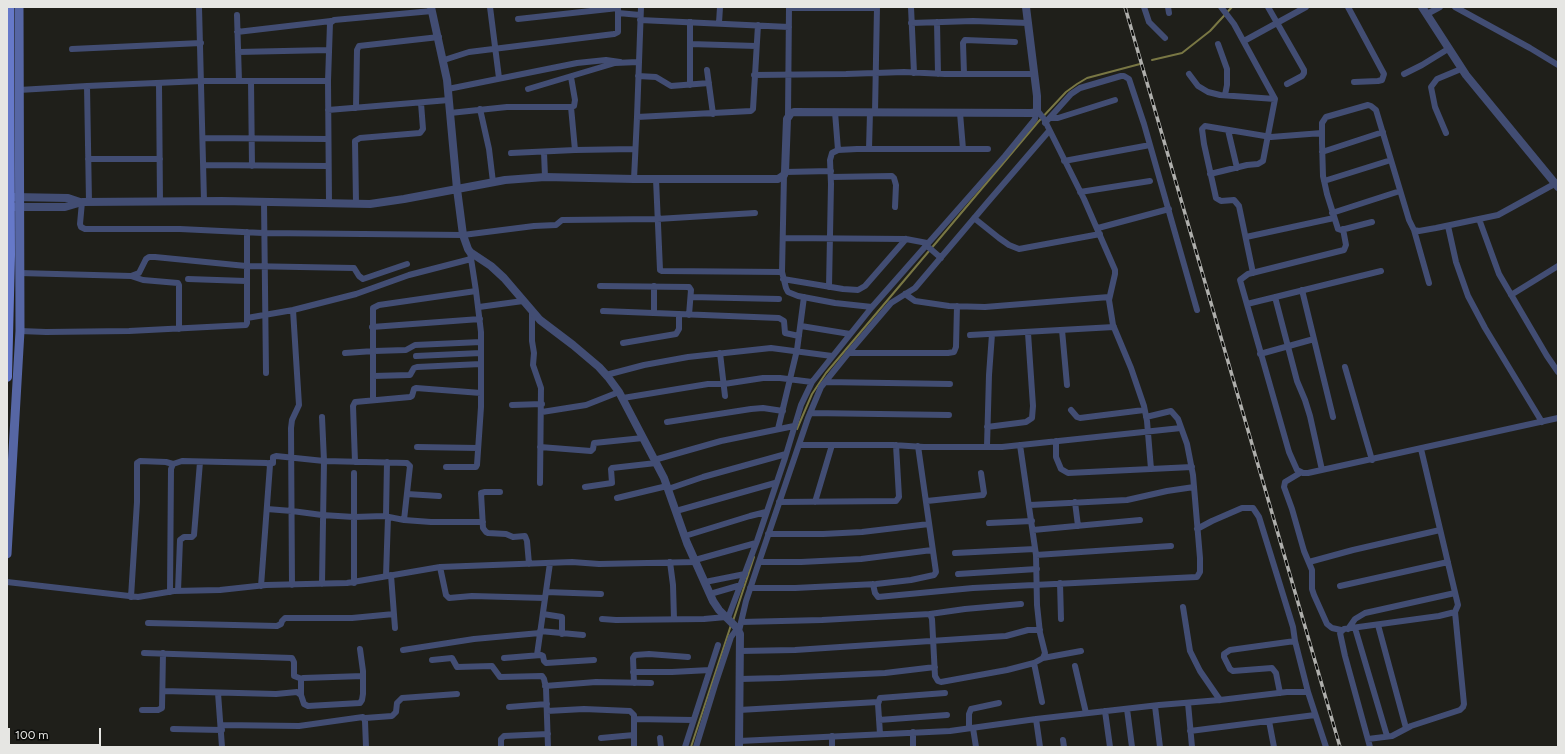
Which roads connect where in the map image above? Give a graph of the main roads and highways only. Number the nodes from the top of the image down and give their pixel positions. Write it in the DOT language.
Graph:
graph roads {
  1 [pos="9,7"];
  2 [pos="18,7"];
  3 [pos="12,202"];
  4 [pos="7,377"];
  5 [pos="7,554"];
  1 -- 3 [label="main road"];
  2 -- 3 [label="main road"];
  3 -- 4 [label="main road"];
  3 -- 5 [label="main road"];
}
